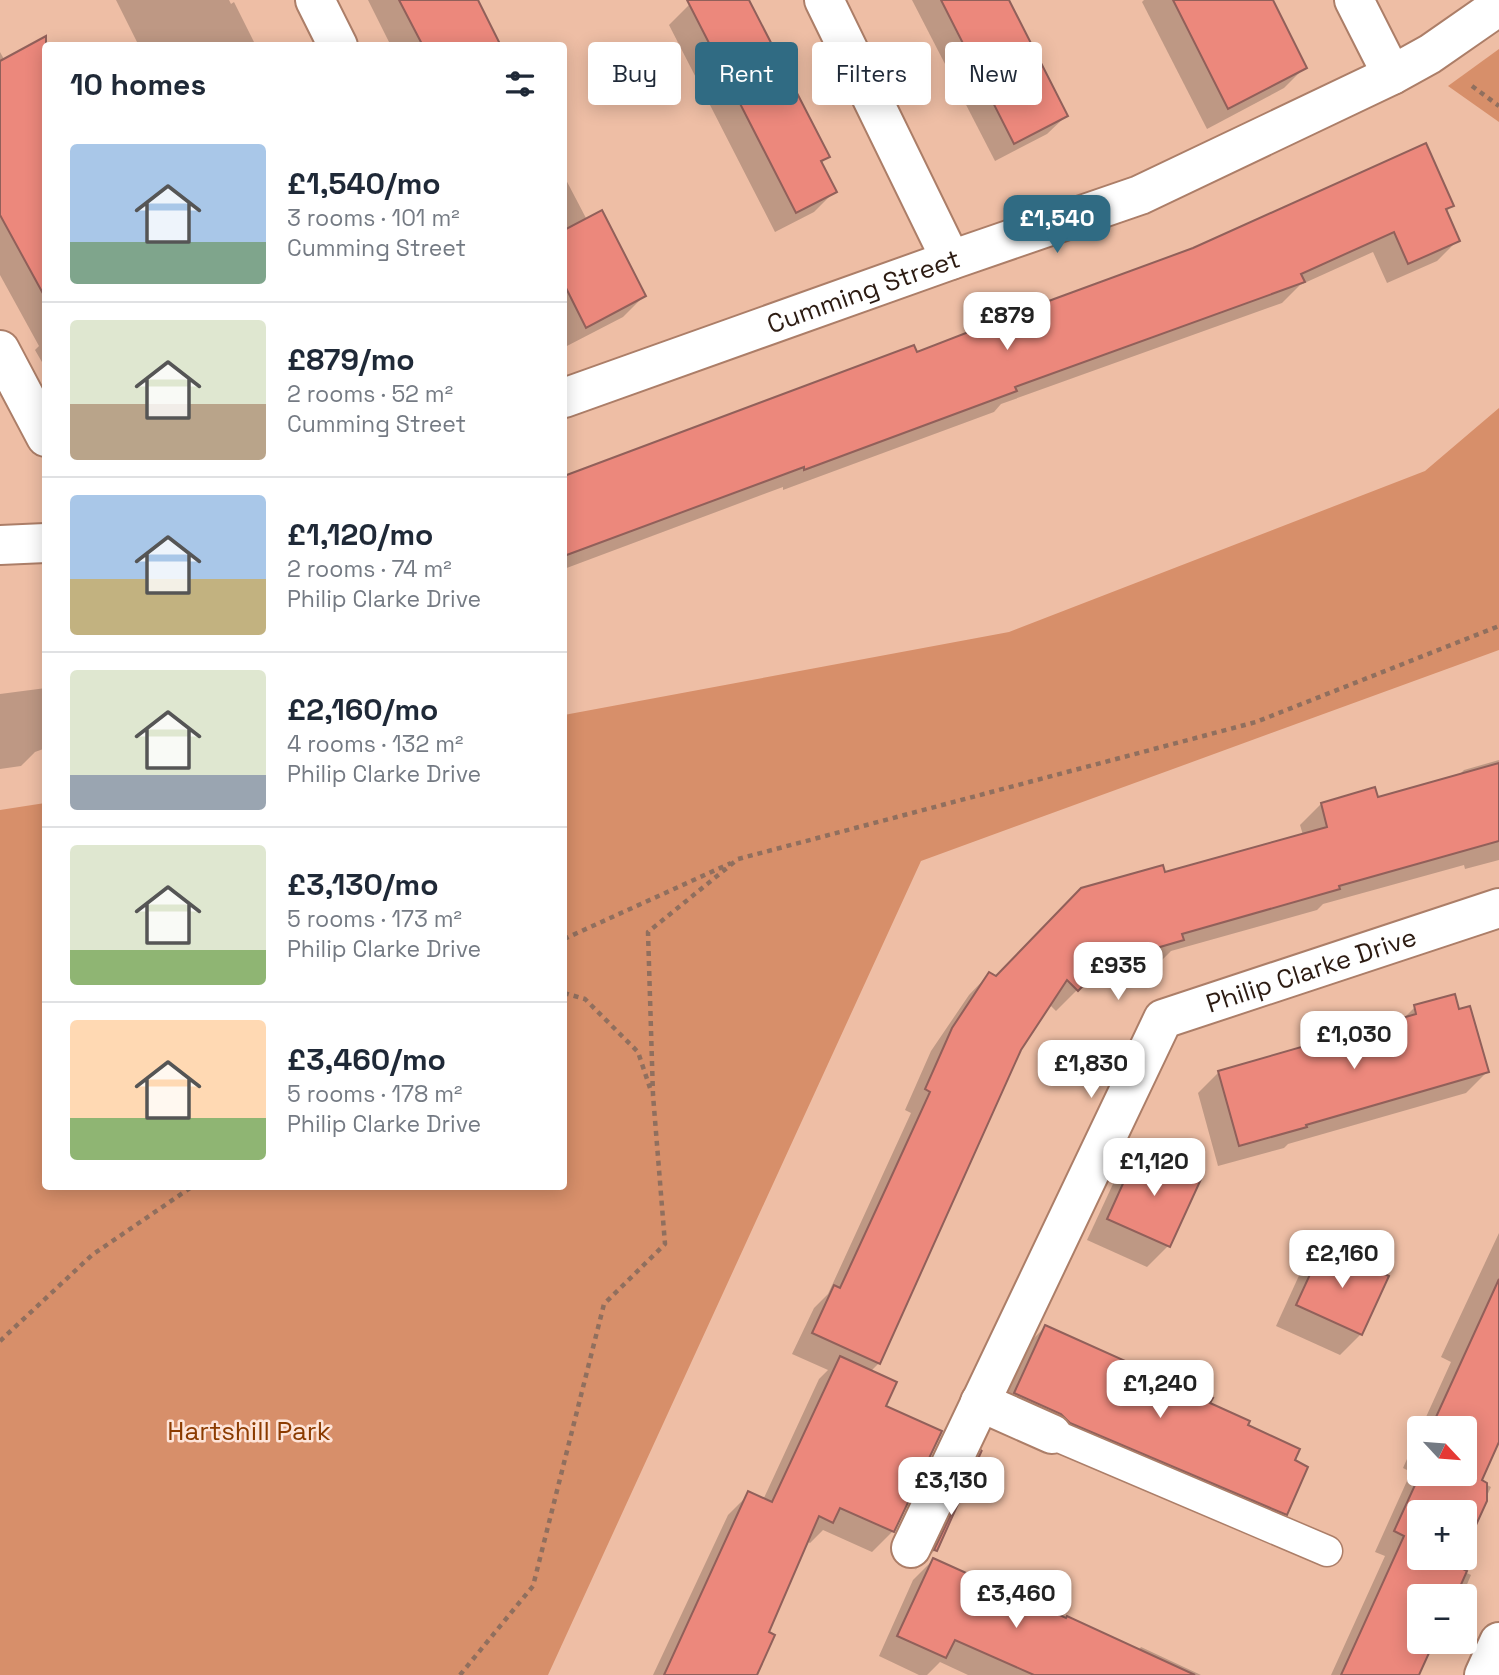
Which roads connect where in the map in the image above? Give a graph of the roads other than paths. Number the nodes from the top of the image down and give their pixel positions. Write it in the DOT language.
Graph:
graph roads {
  1 [pos="315,0"];
  2 [pos="824,0"];
  3 [pos="1354,0"];
  4 [pos="1499,6"];
  5 [pos="336,42"];
  6 [pos="1392,75"];
  7 [pos="951,260"];
  8 [pos="0,350"];
  9 [pos="567,397"];
  10 [pos="42,429"];
  11 [pos="42,543"];
  12 [pos="0,545"];
  13 [pos="1499,908"];
  14 [pos="980,1402"];
  15 [pos="1052,1434"];
  16 [pos="911,1548"];
  17 [pos="1326,1550"];
  18 [pos="1499,1642"];
  19 [pos="1484,1675"];
  1 -- 5 [label="street"];
  2 -- 7 [label="street"];
  3 -- 6 [label="street"];
  4 -- 6 [label="street, Cumming Street"];
  6 -- 7 [label="street, Cumming Street"];
  7 -- 9 [label="street, Cumming Street"];
  8 -- 10 [label="street"];
  11 -- 12 [label="street"];
  13 -- 14 [label="street, Philip Clarke Drive"];
  14 -- 15 [label="street"];
  14 -- 16 [label="street, Philip Clarke Drive"];
  15 -- 17 [label="lane"];
  18 -- 19 [label="street"];
}
